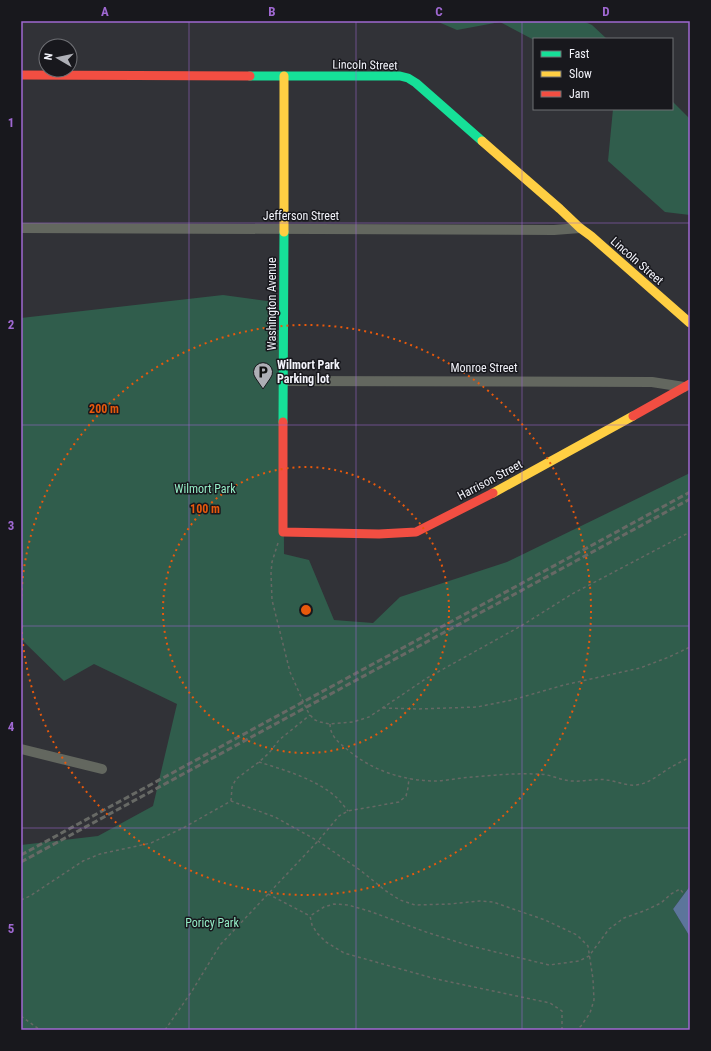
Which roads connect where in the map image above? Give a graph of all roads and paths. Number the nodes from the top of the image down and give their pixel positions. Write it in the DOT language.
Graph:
graph roads {
  1 [pos="21,75"];
  2 [pos="284,76"];
  3 [pos="21,228"];
  4 [pos="284,228"];
  5 [pos="580,228"];
  6 [pos="690,323"];
  7 [pos="283,381"];
  8 [pos="687,386"];
  9 [pos="283,532"];
  10 [pos="690,532"];
  11 [pos="690,647"];
  12 [pos="383,708"];
  13 [pos="310,716"];
  14 [pos="330,724"];
  15 [pos="21,749"];
  16 [pos="690,757"];
  17 [pos="259,762"];
  18 [pos="102,769"];
  19 [pos="409,778"];
  20 [pos="231,801"];
  21 [pos="348,811"];
  22 [pos="318,841"];
  23 [pos="268,894"];
  24 [pos="684,894"];
  25 [pos="21,900"];
  26 [pos="310,916"];
  27 [pos="589,956"];
  28 [pos="21,1016"];
  29 [pos="40,1030"];
  30 [pos="165,1030"];
  31 [pos="562,1030"];
  32 [pos="576,1030"];
  1 -- 2 [label="street, Lincoln Street"];
  2 -- 4 [label="street, Washington Avenue"];
  2 -- 5 [label="street, Lincoln Street"];
  3 -- 4 [label="street, Jefferson Street"];
  4 -- 5 [label="street, Jefferson Street"];
  4 -- 7 [label="street, Washington Avenue"];
  5 -- 6 [label="street, Lincoln Street"];
  7 -- 8 [label="street, Monroe Street"];
  7 -- 9 [label="street, Washington Avenue"];
  8 -- 9 [label="street, Harrison Street"];
  9 -- 13 [label="path"];
  10 -- 12 [label="path"];
  11 -- 12 [label="path"];
  12 -- 14 [label="path"];
  13 -- 14 [label="path"];
  13 -- 17 [label="path"];
  14 -- 19 [label="path"];
  15 -- 18 [label="street"];
  16 -- 19 [label="path"];
  17 -- 20 [label="path"];
  17 -- 21 [label="path"];
  19 -- 21 [label="path"];
  20 -- 22 [label="path"];
  20 -- 25 [label="path"];
  21 -- 22 [label="path"];
  22 -- 23 [label="path"];
  22 -- 27 [label="path"];
  23 -- 26 [label="path"];
  23 -- 30 [label="path"];
  24 -- 27 [label="path"];
  26 -- 27 [label="path"];
  26 -- 31 [label="path"];
  27 -- 32 [label="path"];
  28 -- 29 [label="path"];
}
